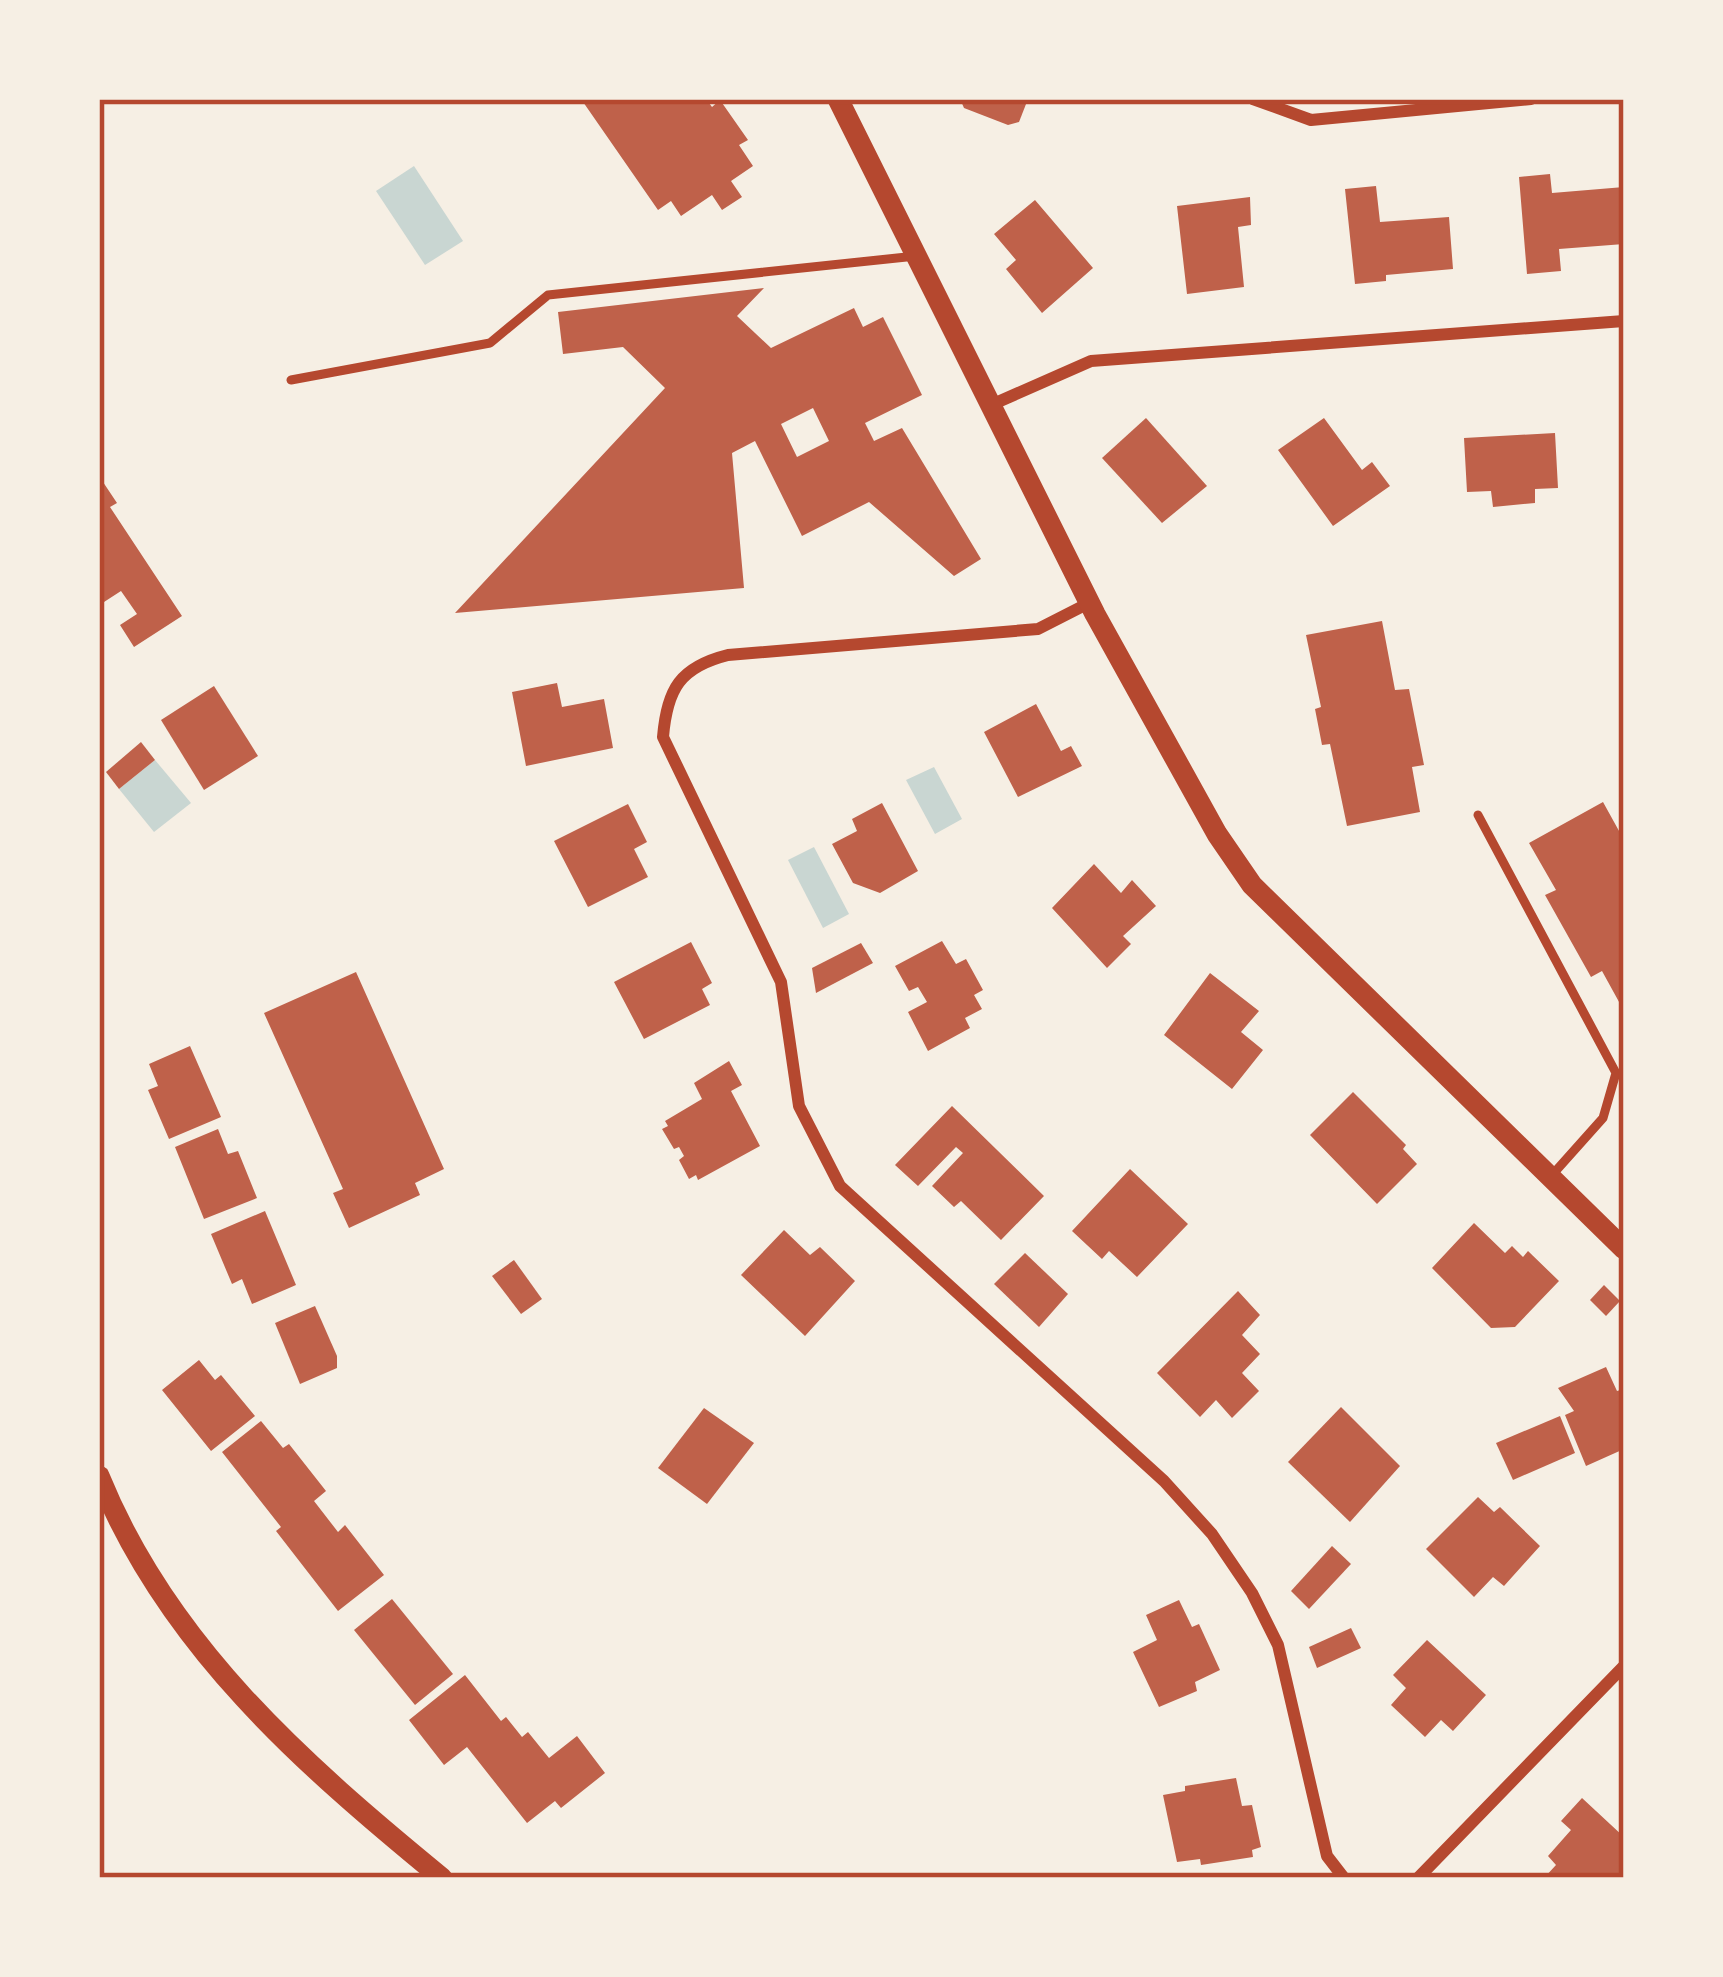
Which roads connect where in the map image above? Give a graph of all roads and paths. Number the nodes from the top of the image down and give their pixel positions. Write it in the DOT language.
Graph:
graph roads {
  1 [pos="838,99"];
  2 [pos="1253,99"];
  3 [pos="1531,99"];
  4 [pos="916,256"];
  5 [pos="1624,321"];
  6 [pos="291,380"];
  7 [pos="991,405"];
  8 [pos="1089,603"];
  9 [pos="1478,815"];
  10 [pos="1552,1174"];
  11 [pos="1624,1249"];
  12 [pos="99,1475"];
  13 [pos="1624,1666"];
  14 [pos="442,1878"];
  15 [pos="1344,1878"];
  16 [pos="1418,1878"];
  1 -- 4 [label="street"];
  2 -- 3 [label="street"];
  4 -- 6 [label="lane"];
  4 -- 7 [label="street"];
  5 -- 7 [label="street"];
  7 -- 8 [label="street"];
  8 -- 10 [label="street"];
  8 -- 15 [label="street"];
  9 -- 10 [label="lane"];
  10 -- 11 [label="street"];
  12 -- 14 [label="street"];
  13 -- 16 [label="street"];
}
